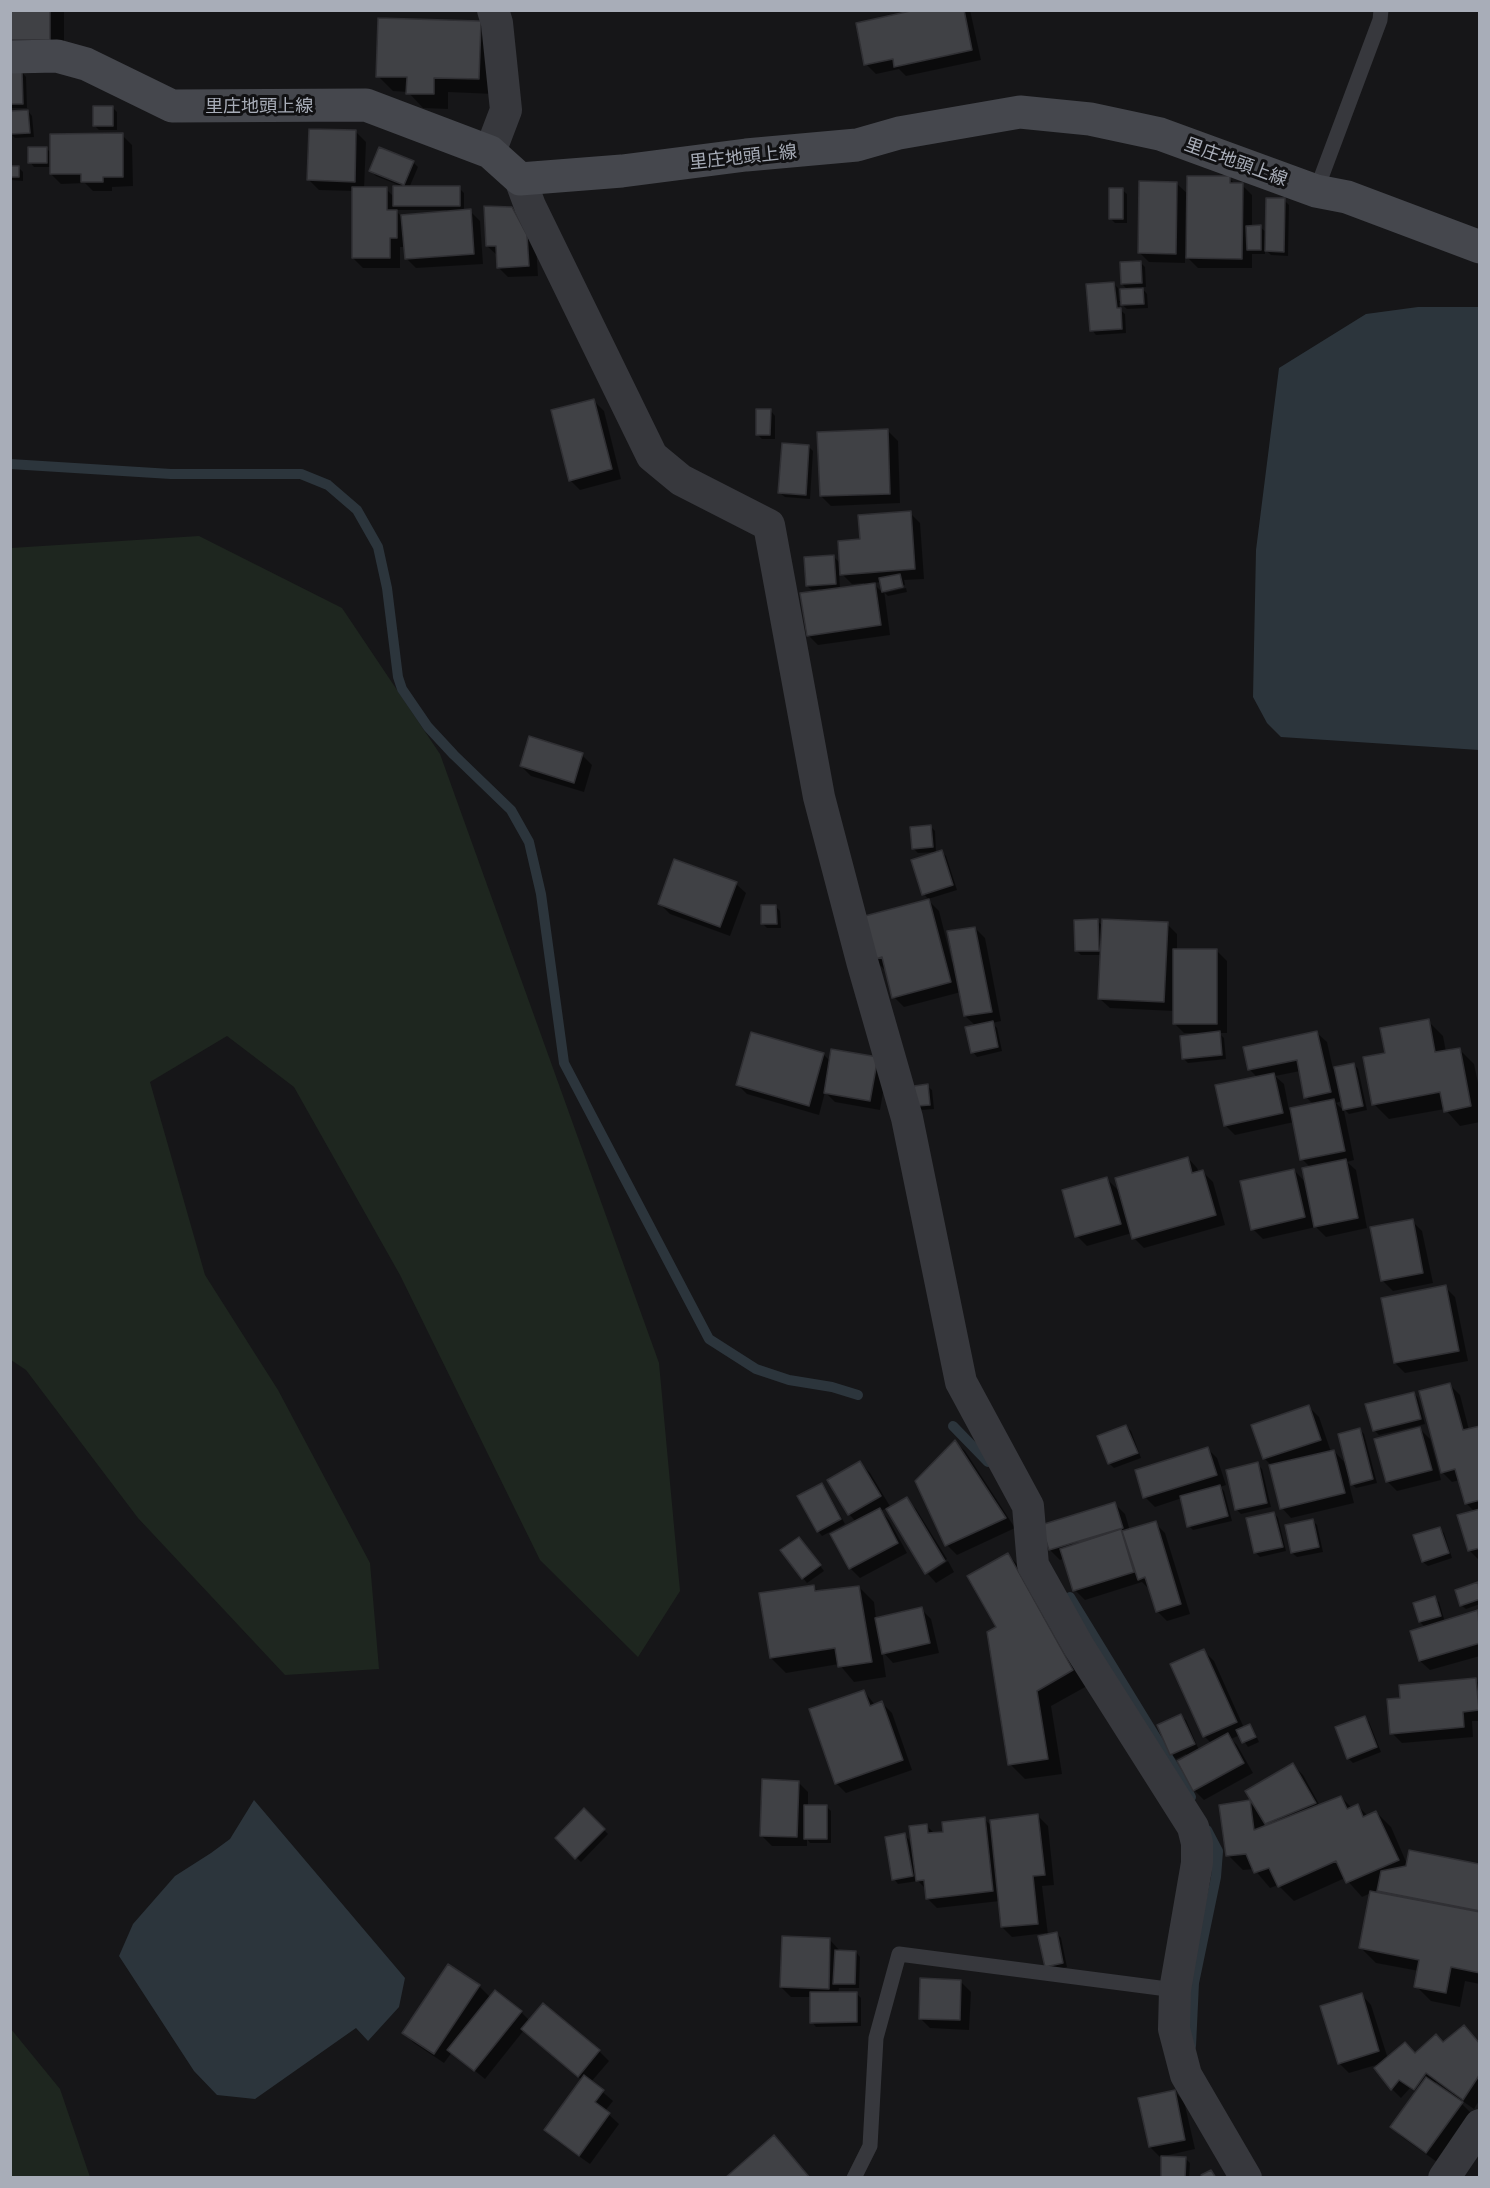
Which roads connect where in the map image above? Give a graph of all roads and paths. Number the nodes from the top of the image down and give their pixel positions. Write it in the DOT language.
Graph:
graph roads {
  1 [pos="493,10"];
  2 [pos="1381,10"];
  3 [pos="10,57"];
  4 [pos="490,152"];
  5 [pos="520,179"];
  6 [pos="1316,191"];
  7 [pos="1479,248"];
  8 [pos="1175,1990"];
  9 [pos="1479,2125"];
  10 [pos="854,2178"];
  11 [pos="1246,2178"];
  12 [pos="1444,2178"];
  1 -- 4 [label="street"];
  2 -- 6 [label="lane"];
  3 -- 4 [label="main road, 里庄地頭上線"];
  4 -- 5 [label="main road, 里庄地頭上線"];
  5 -- 6 [label="main road, 里庄地頭上線"];
  5 -- 8 [label="street"];
  6 -- 7 [label="main road, 里庄地頭上線"];
  8 -- 10 [label="lane"];
  8 -- 11 [label="street"];
  9 -- 12 [label="street"];
}
